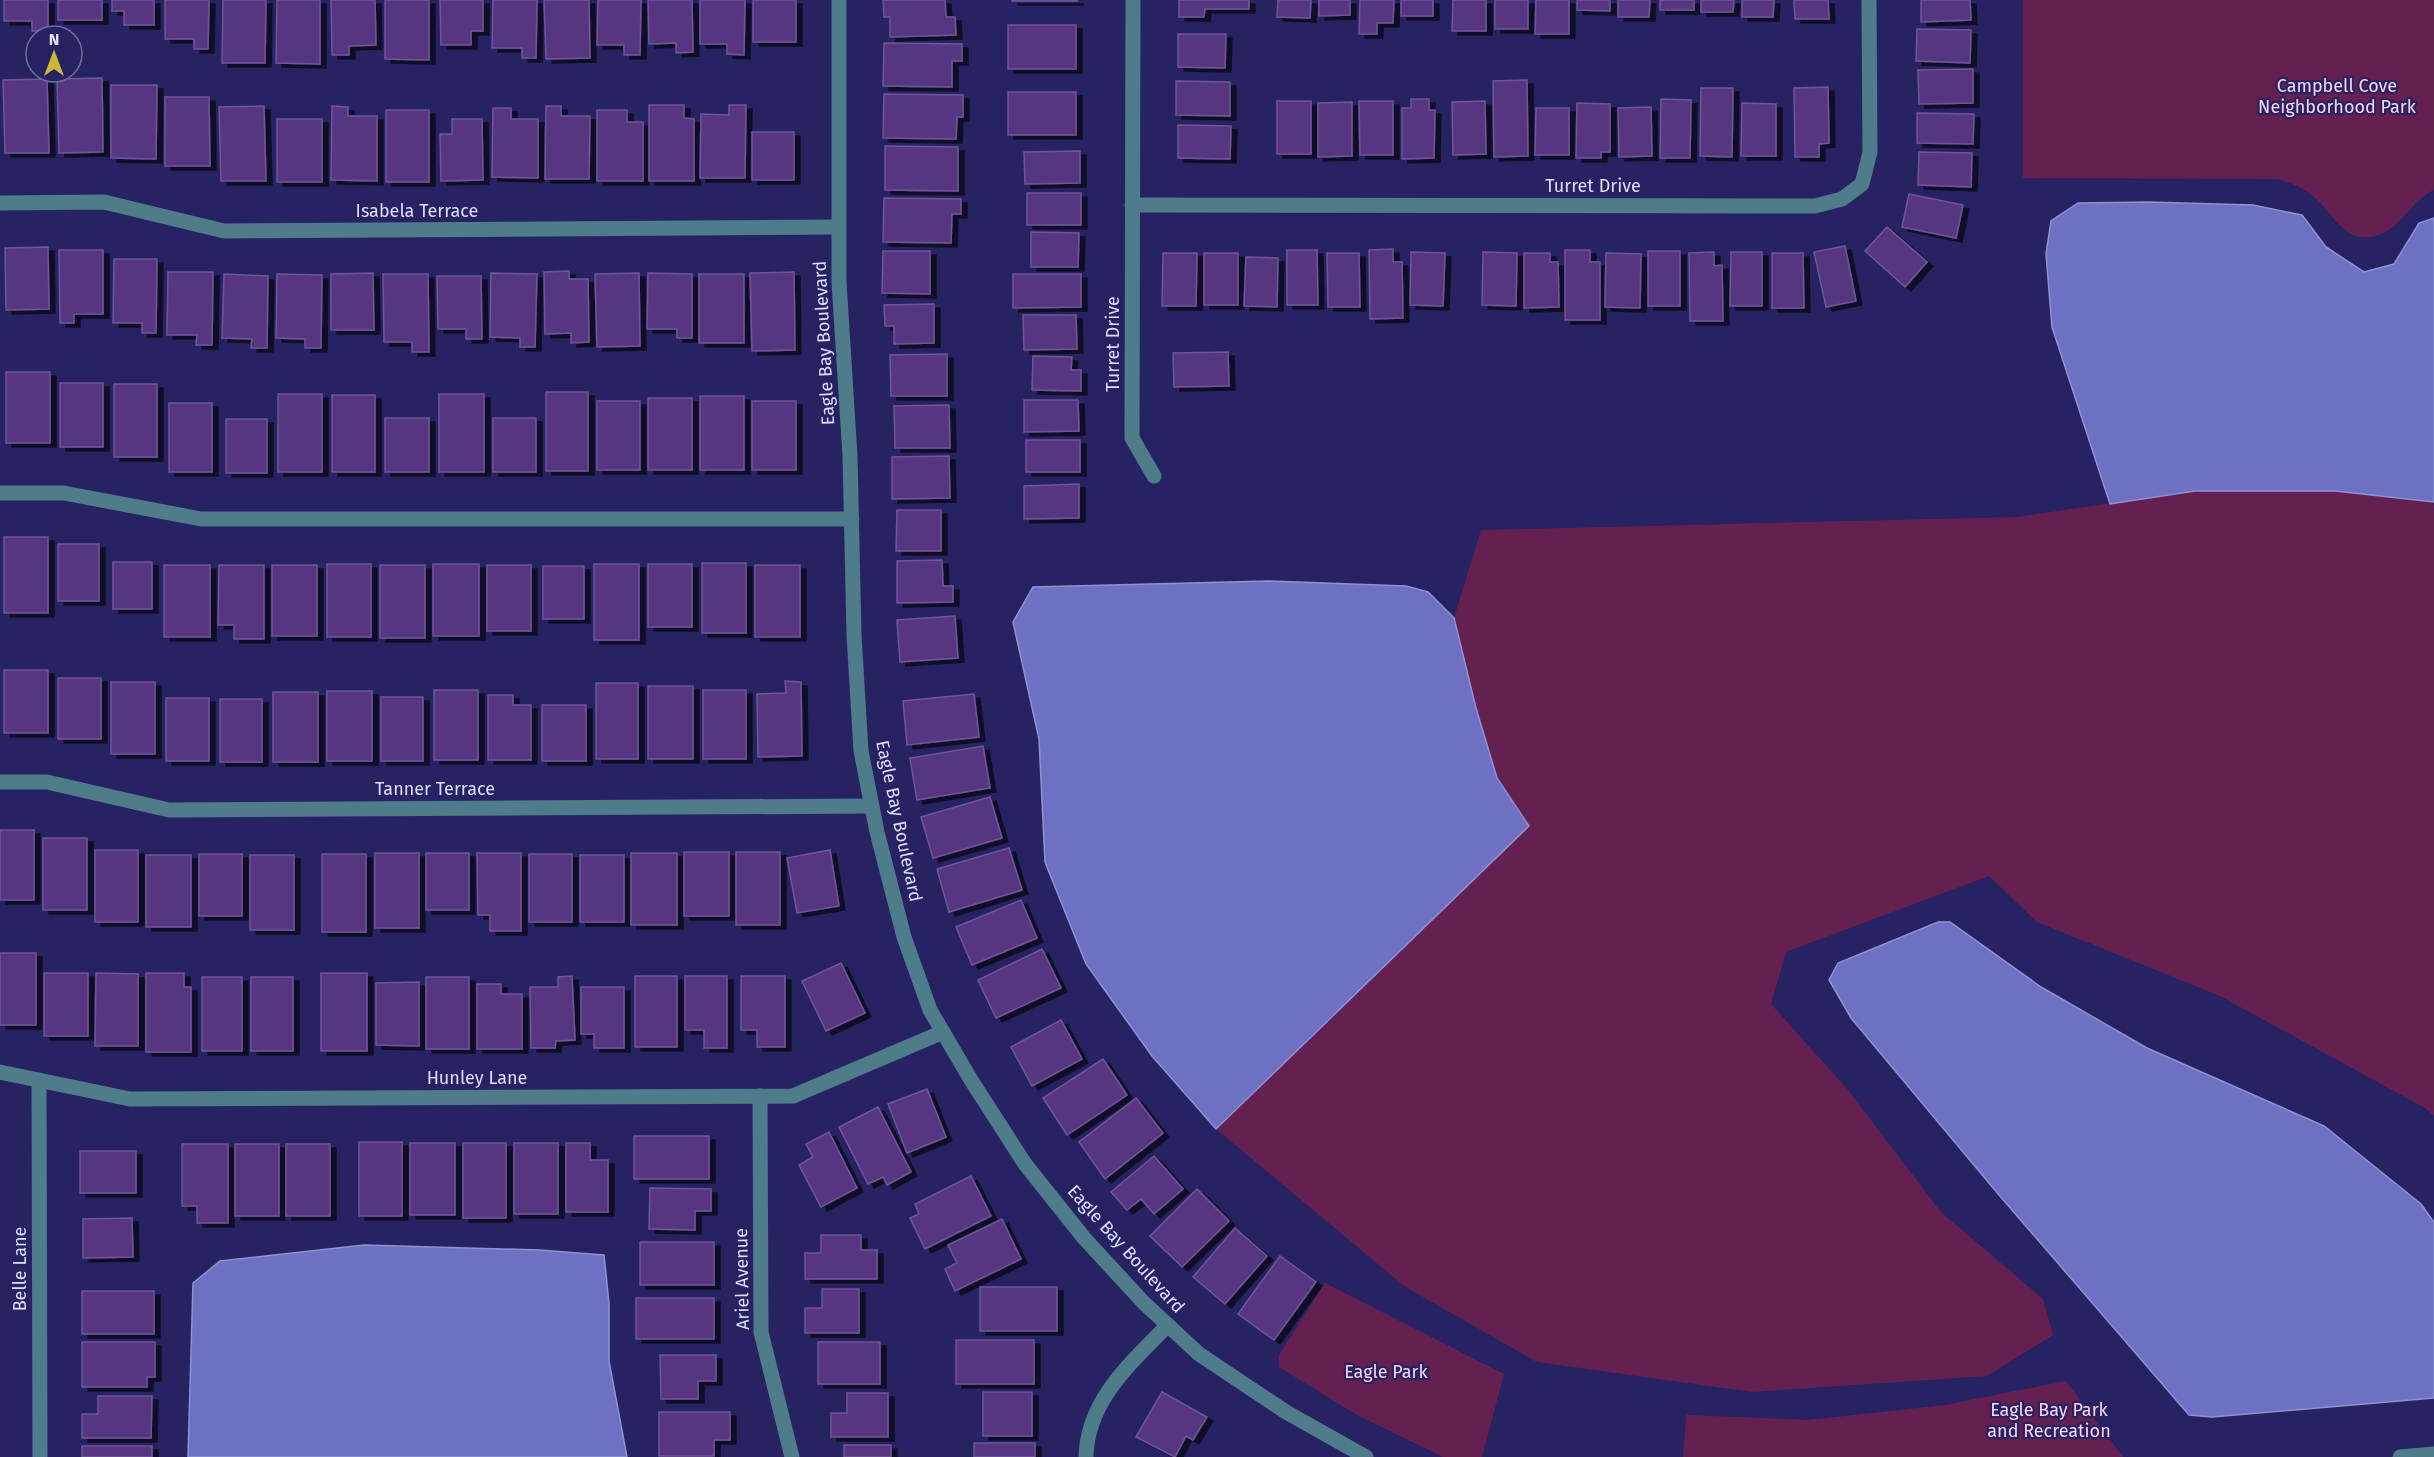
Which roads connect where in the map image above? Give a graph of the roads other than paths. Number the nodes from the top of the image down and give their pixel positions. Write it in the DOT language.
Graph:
graph roads {
  1 [pos="839,0"];
  2 [pos="1133,0"];
  3 [pos="1869,0"];
  4 [pos="0,203"];
  5 [pos="1132,205"];
  6 [pos="838,227"];
  7 [pos="1154,476"];
  8 [pos="0,493"];
  9 [pos="852,519"];
  10 [pos="0,782"];
  11 [pos="872,806"];
  12 [pos="943,1032"];
  13 [pos="0,1072"];
  14 [pos="39,1080"];
  15 [pos="760,1096"];
  16 [pos="1168,1325"];
  17 [pos="2434,1454"];
  18 [pos="40,1457"];
  19 [pos="792,1457"];
  20 [pos="1086,1457"];
  21 [pos="1366,1457"];
  22 [pos="2400,1457"];
  1 -- 6 [label="street, Eagle Bay Boulevard"];
  2 -- 5 [label="street, Turret Drive"];
  3 -- 5 [label="street, Turret Drive"];
  4 -- 6 [label="street, Isabela Terrace"];
  5 -- 7 [label="street, Turret Drive"];
  6 -- 9 [label="street, Eagle Bay Boulevard"];
  8 -- 9 [label="street"];
  9 -- 11 [label="street, Eagle Bay Boulevard"];
  10 -- 11 [label="street, Tanner Terrace"];
  11 -- 12 [label="street, Eagle Bay Boulevard"];
  12 -- 15 [label="street, Hunley Lane"];
  12 -- 16 [label="street, Eagle Bay Boulevard"];
  13 -- 14 [label="street, Hunley Lane"];
  14 -- 15 [label="street, Hunley Lane"];
  14 -- 18 [label="street, Belle Lane"];
  15 -- 19 [label="street, Ariel Avenue"];
  16 -- 20 [label="street"];
  16 -- 21 [label="street, Eagle Bay Boulevard"];
  17 -- 22 [label="street"];
}
